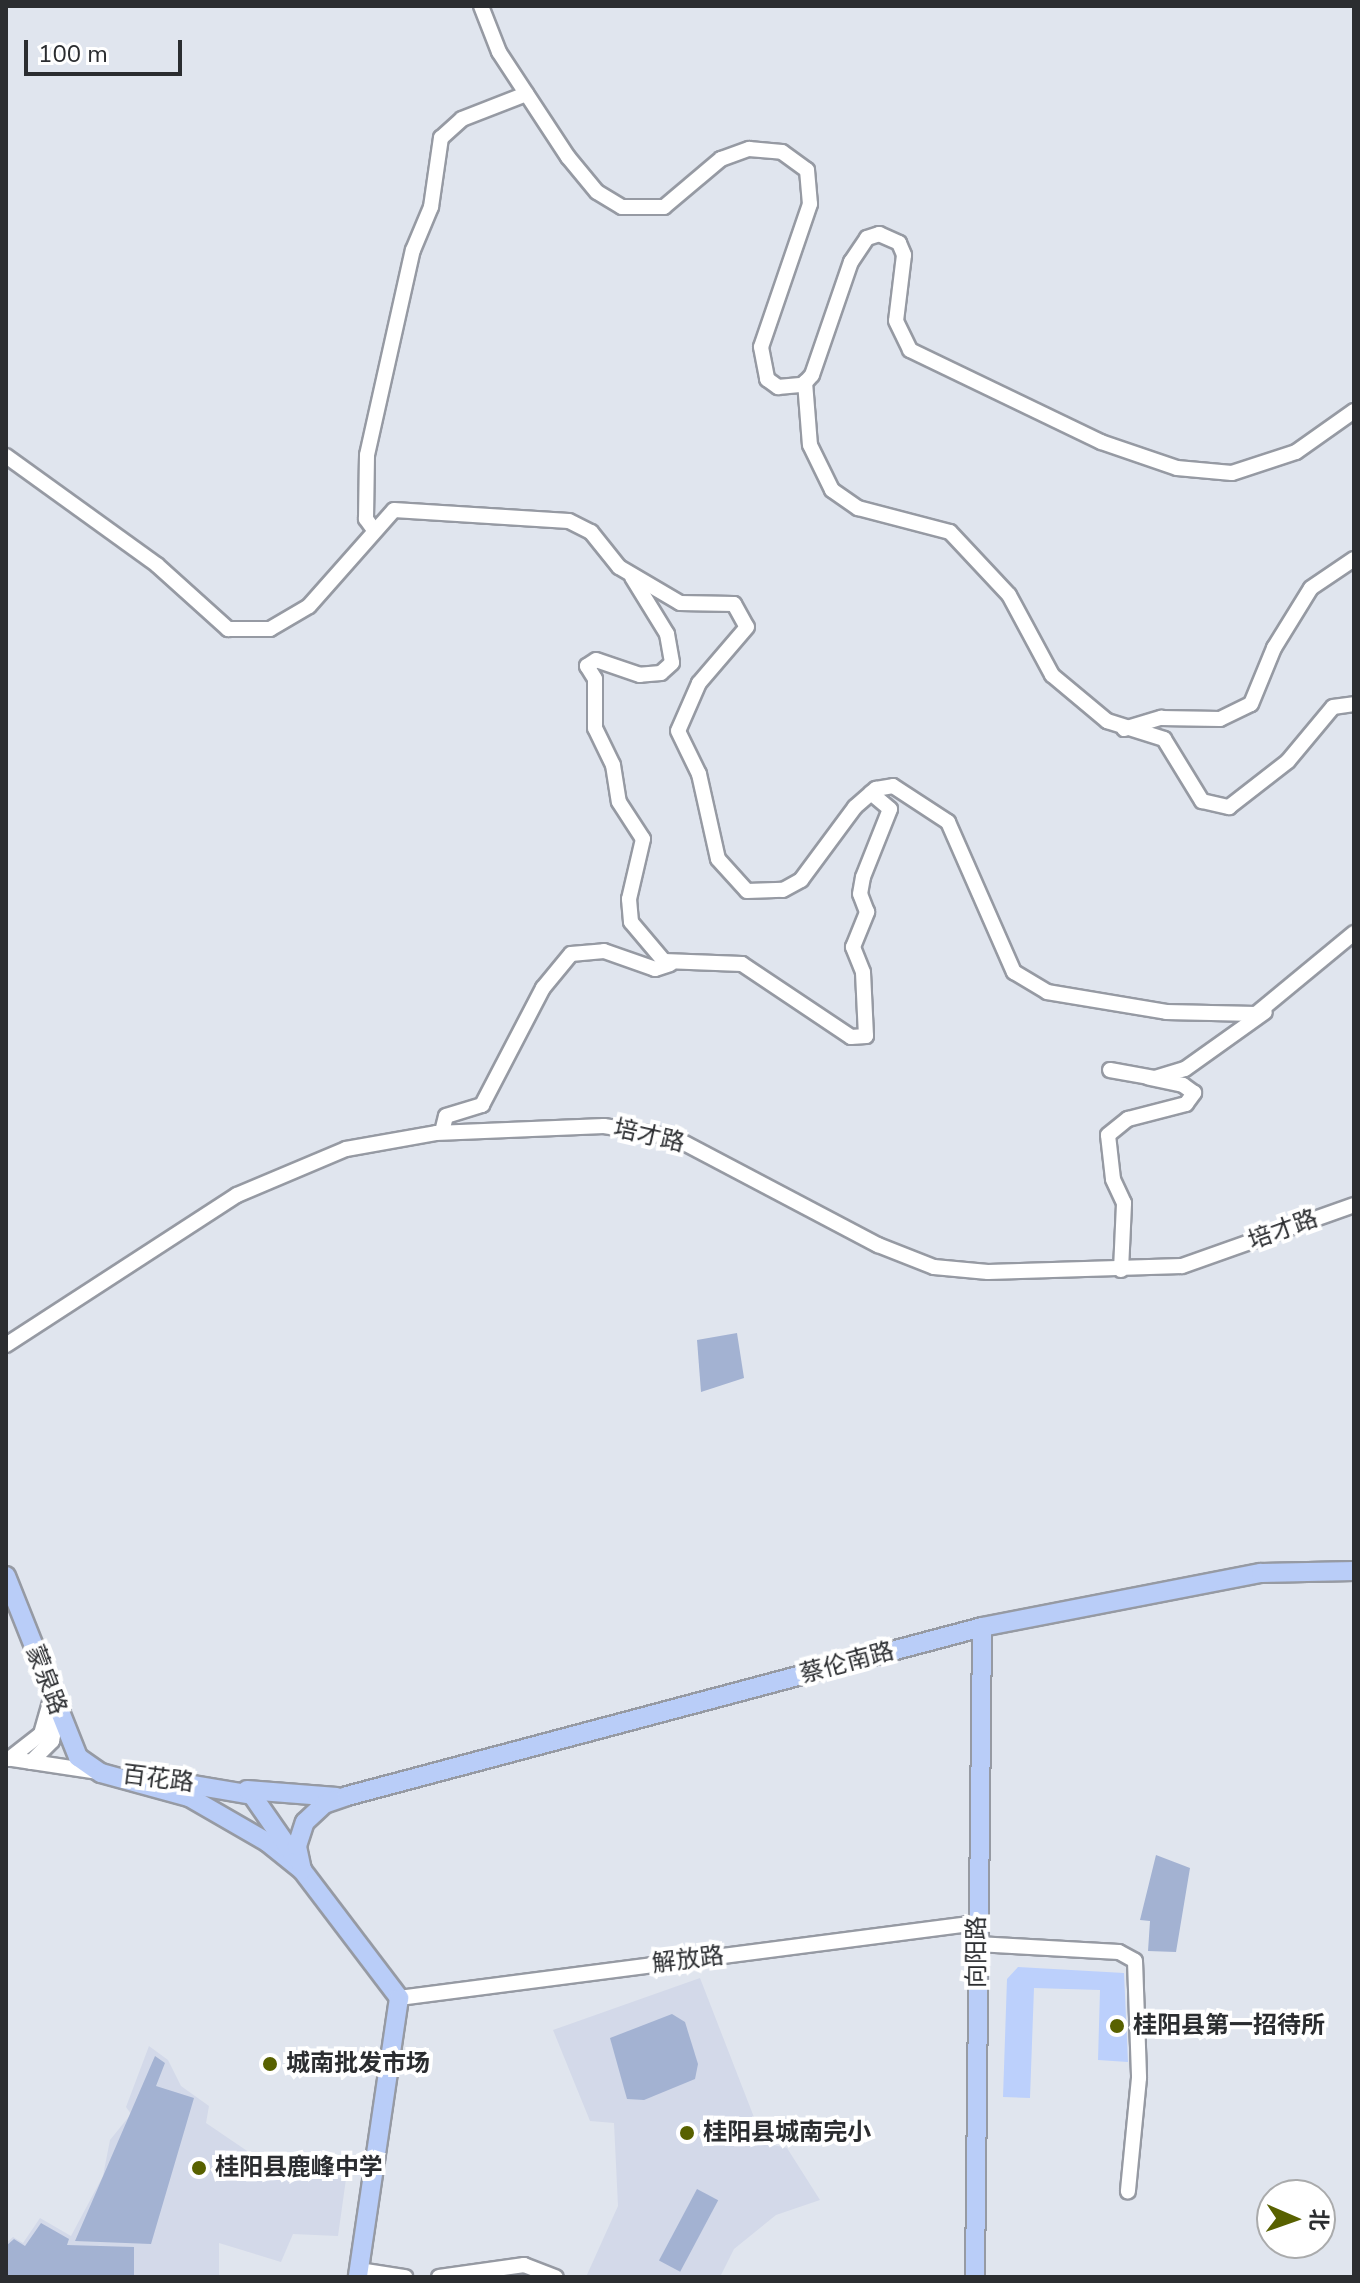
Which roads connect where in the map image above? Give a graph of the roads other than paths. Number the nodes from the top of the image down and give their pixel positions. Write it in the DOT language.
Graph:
graph roads {
  1 [pos="481,6"];
  2 [pos="526,94"];
  3 [pos="805,382"];
  4 [pos="1354,411"];
  5 [pos="6,456"];
  6 [pos="374,530"];
  7 [pos="1354,559"];
  8 [pos="631,575"];
  9 [pos="1354,704"];
  10 [pos="1124,729"];
  11 [pos="871,793"];
  12 [pos="1354,933"];
  13 [pos="670,964"];
  14 [pos="1271,1006"];
  15 [pos="1110,1070"];
  16 [pos="1149,1078"];
  17 [pos="442,1132"];
  18 [pos="1354,1205"];
  19 [pos="1121,1270"];
  20 [pos="6,1345"];
  21 [pos="1354,1571"];
  22 [pos="6,1576"];
  23 [pos="982,1627"];
  24 [pos="55,1703"];
  25 [pos="7,1758"];
  26 [pos="31,1762"];
  27 [pos="101,1773"];
  28 [pos="239,1789"];
  29 [pos="347,1796"];
  30 [pos="302,1870"];
  31 [pos="977,1923"];
  32 [pos="977,1944"];
  33 [pos="399,1998"];
  34 [pos="1128,2191"];
  35 [pos="359,2274"];
  36 [pos="405,2277"];
  37 [pos="439,2277"];
  38 [pos="556,2277"];
  39 [pos="975,2277"];
  1 -- 2 [label="street"];
  2 -- 3 [label="street"];
  2 -- 6 [label="street"];
  3 -- 4 [label="street"];
  3 -- 10 [label="street"];
  5 -- 6 [label="street"];
  6 -- 8 [label="street"];
  7 -- 10 [label="street"];
  8 -- 11 [label="street"];
  8 -- 13 [label="street"];
  9 -- 10 [label="street"];
  11 -- 13 [label="street"];
  11 -- 14 [label="street"];
  12 -- 14 [label="street"];
  13 -- 17 [label="street"];
  14 -- 16 [label="street"];
  15 -- 16 [label="street"];
  16 -- 19 [label="street"];
  17 -- 19 [label="street, 培才路"];
  17 -- 20 [label="street, 培才路"];
  18 -- 19 [label="street, 培才路"];
  21 -- 23 [label="main road, 蔡伦南路"];
  22 -- 24 [label="main road, 蒙泉路"];
  23 -- 29 [label="main road, 蔡伦南路"];
  23 -- 31 [label="main road, 向阳路"];
  24 -- 25 [label="street"];
  24 -- 26 [label="street"];
  24 -- 27 [label="main road, 蒙泉路"];
  25 -- 26 [label="street"];
  26 -- 27 [label="street"];
  27 -- 28 [label="main road, 百花路"];
  27 -- 30 [label="main road, 百花路"];
  28 -- 29 [label="main road, 蔡伦南路"];
  28 -- 30 [label="main road, 百花路"];
  29 -- 30 [label="main road, 蔡伦南路"];
  30 -- 33 [label="main road, 百花路"];
  31 -- 32 [label="main road, 向阳路"];
  31 -- 33 [label="street, 解放路"];
  32 -- 34 [label="street"];
  32 -- 39 [label="main road, 向阳路"];
  33 -- 35 [label="main road"];
  35 -- 36 [label="street"];
  37 -- 38 [label="street"];
}
